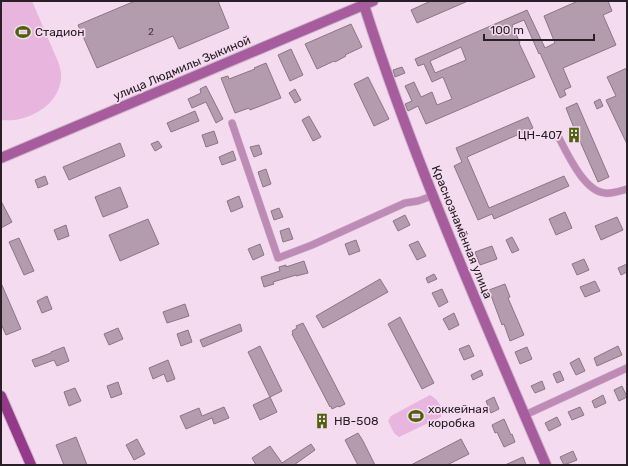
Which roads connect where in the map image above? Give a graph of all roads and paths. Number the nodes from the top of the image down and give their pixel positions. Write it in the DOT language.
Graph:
graph roads {
  1 [pos="369,3"];
  2 [pos="232,123"];
  3 [pos="557,134"];
  4 [pos="1,158"];
  5 [pos="627,189"];
  6 [pos="432,196"];
  7 [pos="627,368"];
  8 [pos="1,396"];
  9 [pos="525,416"];
  10 [pos="31,465"];
  11 [pos="546,465"];
  1 -- 4 [label="street, улица Людмилы Зыкиной"];
  1 -- 6 [label="street, Краснознамённая улица"];
  2 -- 6 [label="street"];
  3 -- 5 [label="street"];
  6 -- 9 [label="street, Краснознамённая улица"];
  7 -- 9 [label="street"];
  8 -- 10 [label="main road"];
  9 -- 11 [label="street, Краснознамённая улица"];
}
